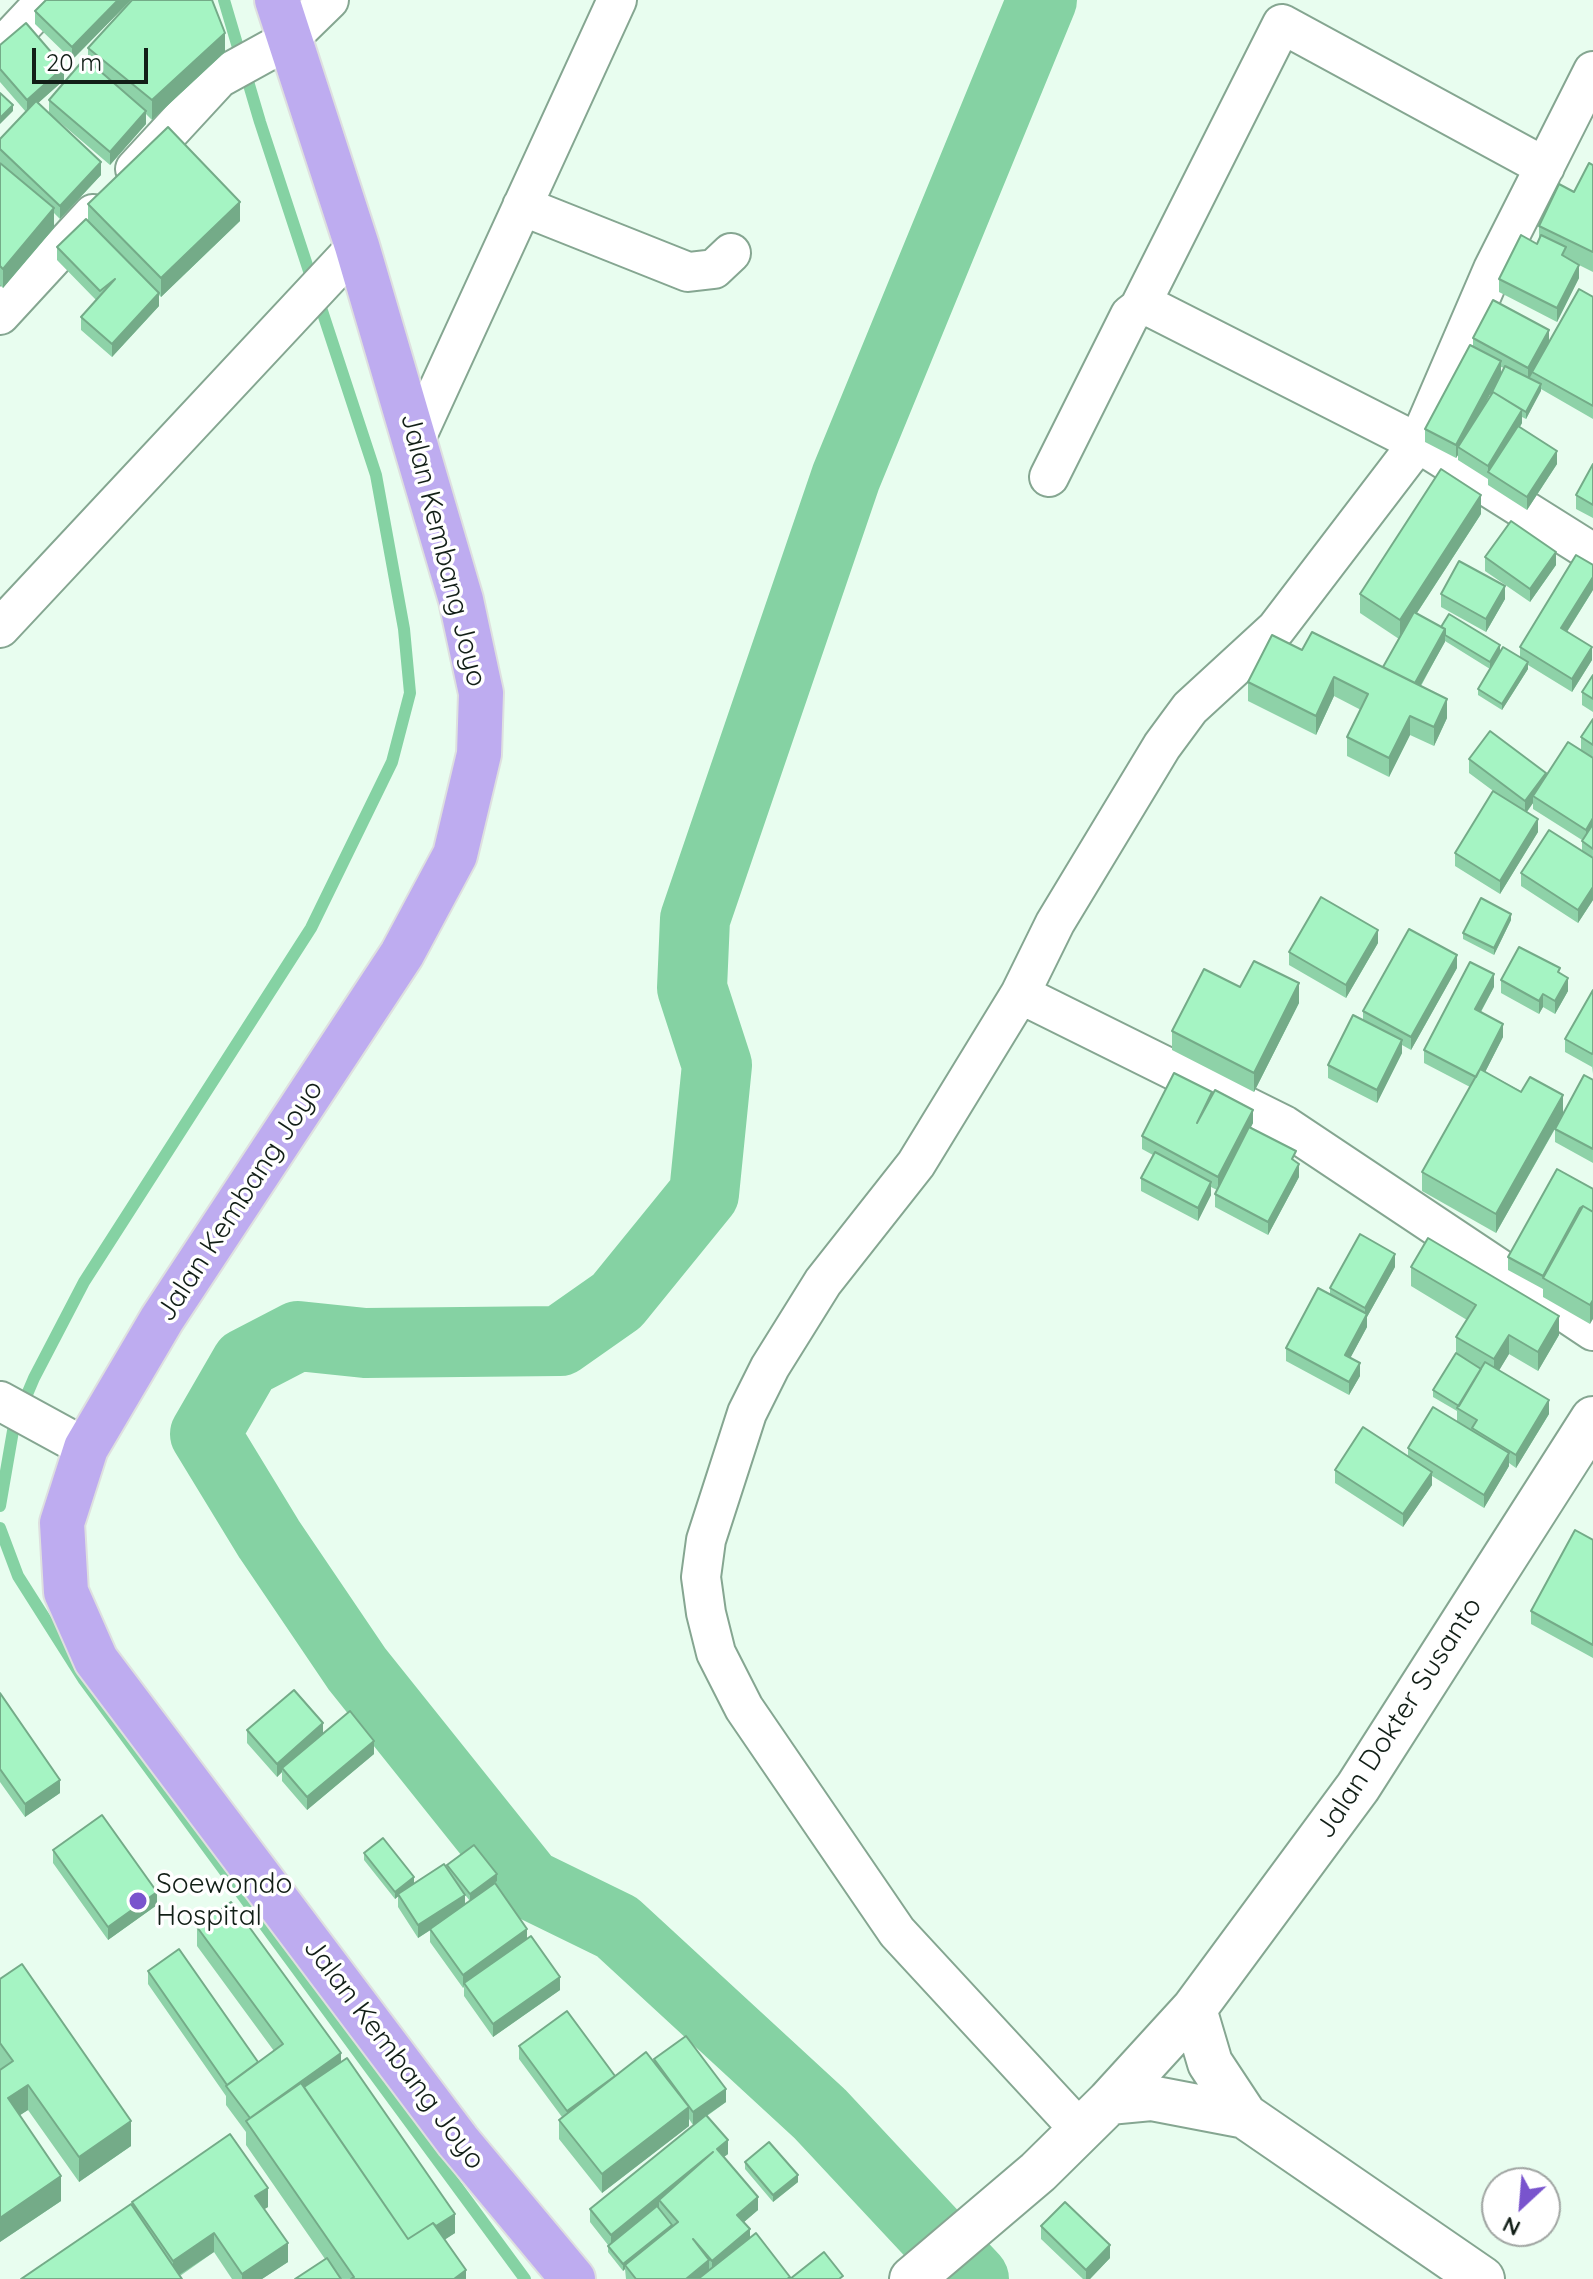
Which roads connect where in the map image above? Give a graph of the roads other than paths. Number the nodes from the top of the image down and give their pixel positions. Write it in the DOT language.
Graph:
graph roads {
  1 [pos="46,0"];
  2 [pos="329,0"];
  3 [pos="617,0"];
  4 [pos="1288,12"];
  5 [pos="282,20"];
  6 [pos="0,49"];
  7 [pos="1593,71"];
  8 [pos="1545,167"];
  9 [pos="522,206"];
  10 [pos="357,246"];
  11 [pos="731,253"];
  12 [pos="1139,308"];
  13 [pos="0,315"];
  14 [pos="416,438"];
  15 [pos="1418,443"];
  16 [pos="1049,477"];
  17 [pos="1593,553"];
  18 [pos="0,628"];
  19 [pos="1020,994"];
  20 [pos="1593,1331"];
  21 [pos="0,1401"];
  22 [pos="1590,1429"];
  23 [pos="86,1448"];
  24 [pos="1194,2009"];
  25 [pos="1095,2116"];
  26 [pos="1245,2116"];
  27 [pos="573,2279"];
  28 [pos="912,2279"];
  29 [pos="1482,2279"];
  1 -- 6 [label="street"];
  2 -- 5 [label="street"];
  3 -- 9 [label="street"];
  4 -- 8 [label="street"];
  4 -- 12 [label="street"];
  5 -- 10 [label="main road, Jalan Kembang Joyo"];
  5 -- 13 [label="street"];
  7 -- 8 [label="street"];
  8 -- 15 [label="street"];
  9 -- 11 [label="street"];
  9 -- 14 [label="street"];
  10 -- 14 [label="main road, Jalan Kembang Joyo"];
  10 -- 18 [label="street"];
  12 -- 15 [label="street"];
  12 -- 16 [label="street"];
  14 -- 23 [label="main road, Jalan Kembang Joyo"];
  15 -- 17 [label="street"];
  15 -- 19 [label="street"];
  19 -- 20 [label="street"];
  19 -- 25 [label="street"];
  21 -- 23 [label="street"];
  22 -- 24 [label="main road, Jalan Dokter Susanto"];
  23 -- 27 [label="main road, Jalan Kembang Joyo"];
  24 -- 25 [label="main road, Jalan Dokter Susanto"];
  24 -- 26 [label="main road"];
  25 -- 26 [label="main road"];
  25 -- 28 [label="main road, Jalan Dokter Susanto"];
  26 -- 29 [label="main road"];
}
